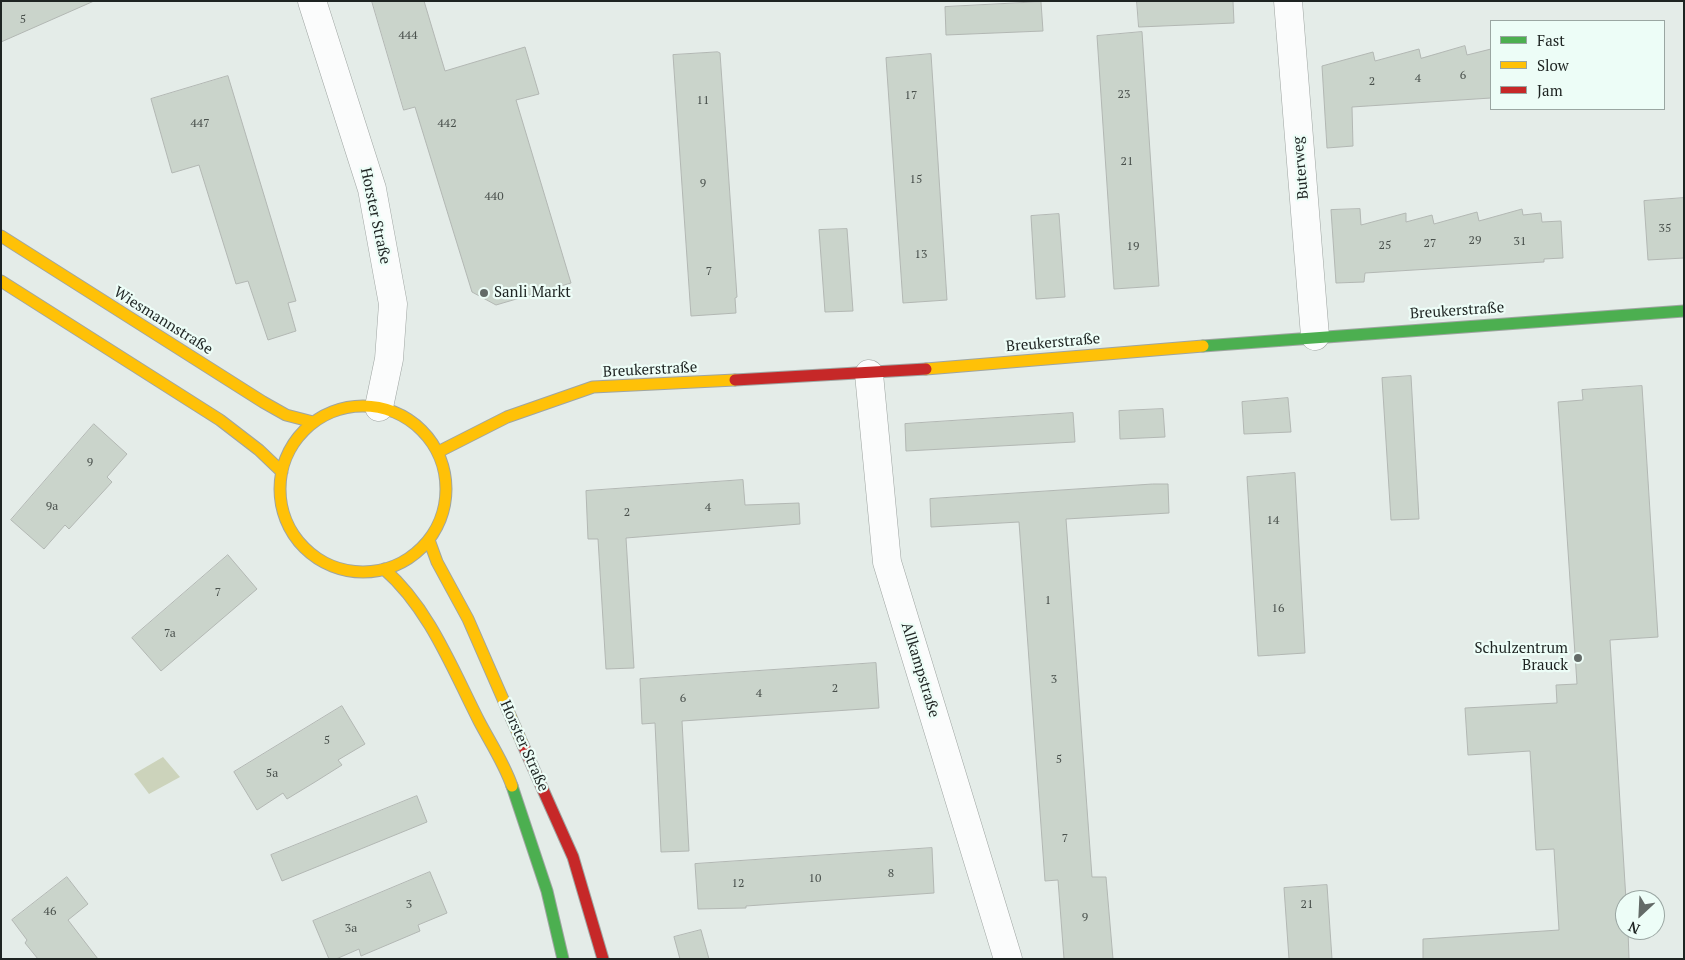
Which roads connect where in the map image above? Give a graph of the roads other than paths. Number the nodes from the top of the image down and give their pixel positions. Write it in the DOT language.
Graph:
graph roads {
  1 [pos="312,1"];
  2 [pos="1288,1"];
  3 [pos="1,236"];
  4 [pos="1,280"];
  5 [pos="1684,311"];
  6 [pos="1316,336"];
  7 [pos="869,374"];
  8 [pos="379,407"];
  9 [pos="313,422"];
  10 [pos="438,452"];
  11 [pos="282,472"];
  12 [pos="429,540"];
  13 [pos="384,569"];
  14 [pos="563,959"];
  15 [pos="603,959"];
  16 [pos="1008,959"];
  1 -- 8 [label="street, Horster Straße"];
  2 -- 6 [label="street, Buterweg"];
  3 -- 9 [label="main road, Wiesmannstraße"];
  4 -- 11 [label="main road"];
  5 -- 6 [label="main road, Breukerstraße"];
  6 -- 7 [label="main road, Breukerstraße"];
  7 -- 10 [label="main road, Breukerstraße"];
  7 -- 16 [label="street, Allkampstraße"];
  8 -- 9 [label="main road"];
  8 -- 10 [label="main road"];
  9 -- 11 [label="main road"];
  10 -- 12 [label="main road"];
  11 -- 13 [label="main road"];
  12 -- 13 [label="main road"];
  12 -- 15 [label="main road, Horster Straße"];
  13 -- 14 [label="main road, Horster Straße"];
}
